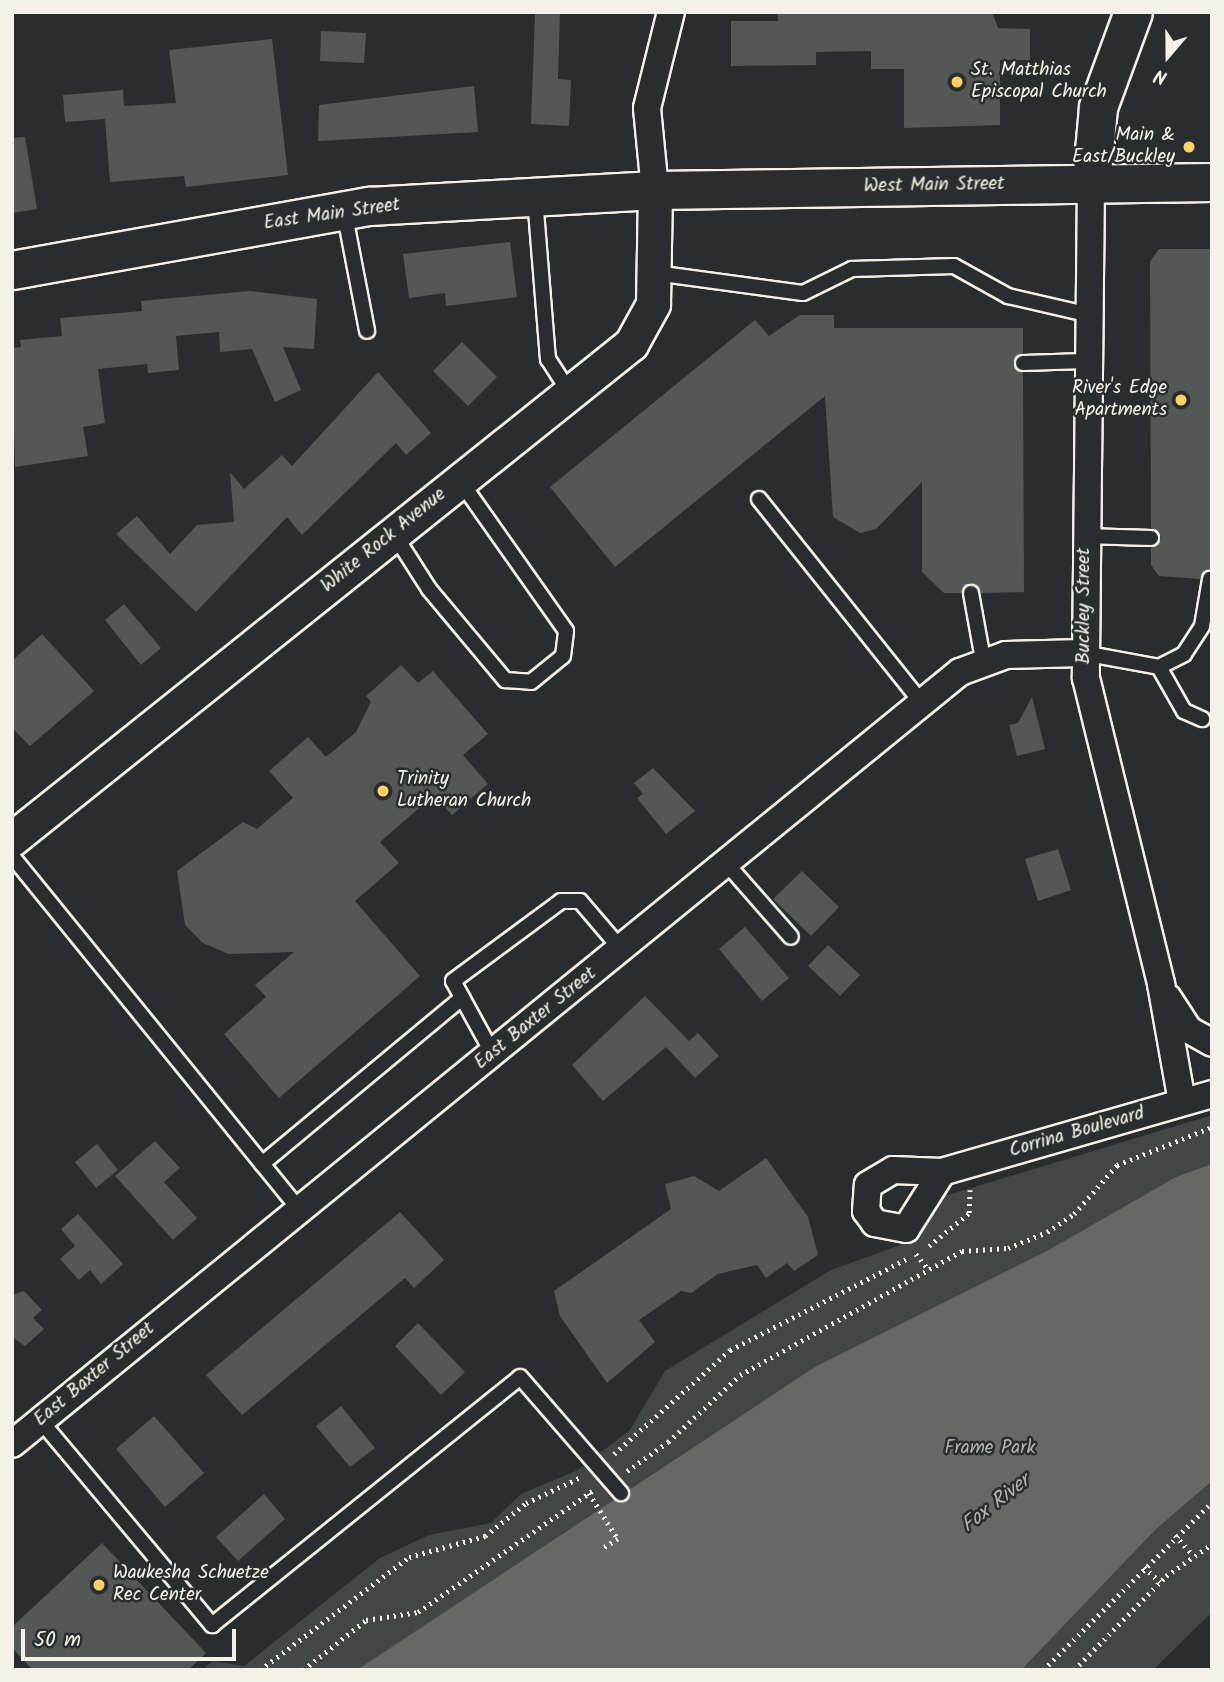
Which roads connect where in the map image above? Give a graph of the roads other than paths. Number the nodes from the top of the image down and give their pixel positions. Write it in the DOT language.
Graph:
graph roads {
  1 [pos="671,12"];
  2 [pos="1133,12"];
  3 [pos="1212,182"];
  4 [pos="1091,183"];
  5 [pos="655,190"];
  6 [pos="535,196"];
  7 [pos="344,210"];
  8 [pos="12,270"];
  9 [pos="655,273"];
  10 [pos="1086,314"];
  11 [pos="367,331"];
  12 [pos="1085,360"];
  13 [pos="1023,363"];
  14 [pos="570,393"];
  15 [pos="460,481"];
  16 [pos="759,499"];
  17 [pos="394,534"];
  18 [pos="1084,536"];
  19 [pos="1151,538"];
  20 [pos="1210,579"];
  21 [pos="971,593"];
  22 [pos="1083,653"];
  23 [pos="982,660"];
  24 [pos="1159,667"];
  25 [pos="922,703"];
  26 [pos="1202,719"];
  27 [pos="12,839"];
  28 [pos="12,856"];
  29 [pos="726,863"];
  30 [pos="791,937"];
  31 [pos="621,949"];
  32 [pos="1161,984"];
  33 [pos="462,998"];
  34 [pos="1212,1043"];
  35 [pos="493,1054"];
  36 [pos="1212,1094"];
  37 [pos="1182,1101"];
  38 [pos="262,1164"];
  39 [pos="942,1172"];
  40 [pos="300,1211"];
  41 [pos="40,1420"];
  42 [pos="12,1444"];
  43 [pos="621,1493"];
  1 -- 5 [label="street"];
  2 -- 4 [label="main road"];
  3 -- 4 [label="main road, West Main Street"];
  4 -- 5 [label="main road, West Main Street"];
  4 -- 10 [label="street, Buckley Street"];
  5 -- 6 [label="main road, East Main Street"];
  5 -- 9 [label="street, White Rock Avenue"];
  6 -- 7 [label="main road, East Main Street"];
  6 -- 14 [label="lane"];
  7 -- 8 [label="main road, East Main Street"];
  7 -- 11 [label="lane"];
  9 -- 10 [label="lane"];
  9 -- 14 [label="street, White Rock Avenue"];
  10 -- 12 [label="street, Buckley Street"];
  12 -- 13 [label="lane"];
  12 -- 18 [label="street, Buckley Street"];
  14 -- 15 [label="street, White Rock Avenue"];
  15 -- 17 [label="street, White Rock Avenue"];
  15 -- 17 [label="lane"];
  16 -- 25 [label="lane"];
  17 -- 27 [label="street, White Rock Avenue"];
  18 -- 19 [label="lane"];
  18 -- 22 [label="street, Buckley Street"];
  20 -- 24 [label="lane"];
  21 -- 23 [label="lane"];
  22 -- 23 [label="street"];
  22 -- 24 [label="lane"];
  22 -- 32 [label="street, Buckley Street"];
  23 -- 25 [label="street, East Baxter Street"];
  24 -- 26 [label="lane"];
  25 -- 29 [label="street, East Baxter Street"];
  28 -- 38 [label="lane"];
  29 -- 30 [label="lane"];
  29 -- 31 [label="street, East Baxter Street"];
  31 -- 33 [label="lane"];
  31 -- 35 [label="street, East Baxter Street"];
  32 -- 34 [label="street"];
  32 -- 37 [label="street, Buckley Street"];
  33 -- 35 [label="lane"];
  33 -- 38 [label="lane"];
  35 -- 40 [label="street, East Baxter Street"];
  36 -- 37 [label="street, Corrina Boulevard"];
  37 -- 39 [label="street, Corrina Boulevard"];
  38 -- 40 [label="lane"];
  40 -- 41 [label="street, East Baxter Street"];
  41 -- 42 [label="street, East Baxter Street"];
  41 -- 43 [label="lane"];
}
